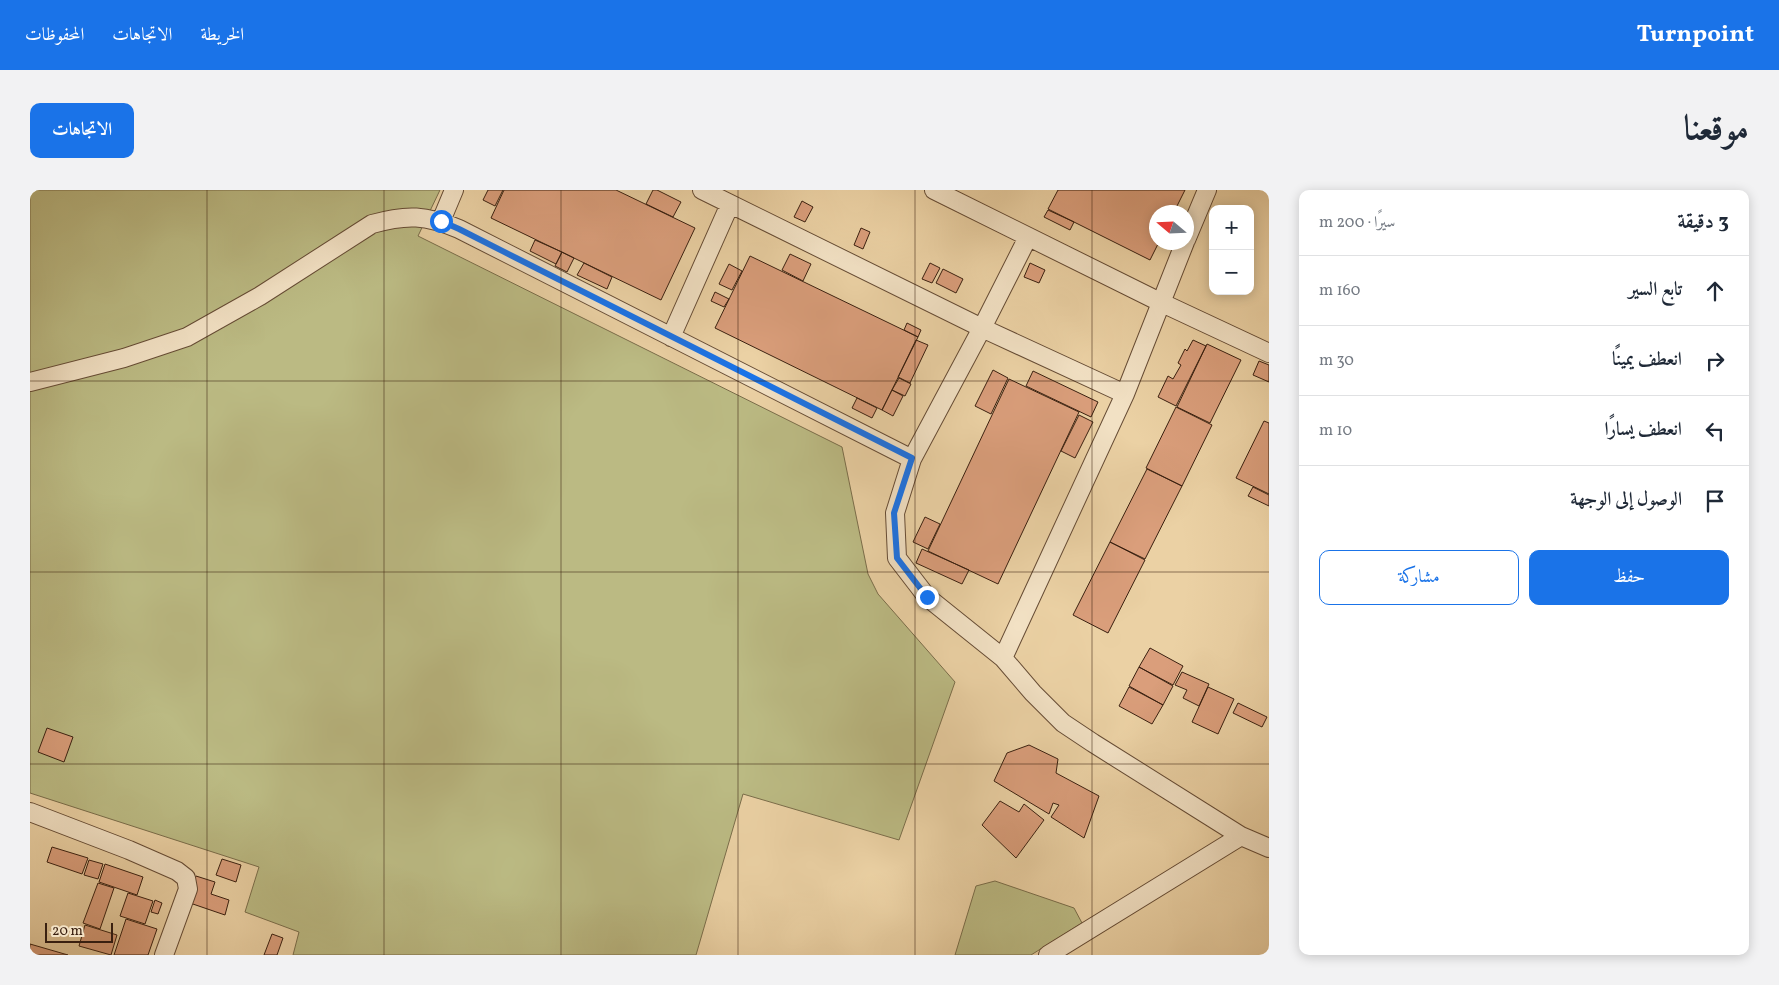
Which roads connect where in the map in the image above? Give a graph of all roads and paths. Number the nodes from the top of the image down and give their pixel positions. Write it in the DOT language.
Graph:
graph roads {
  1 [pos="454,190"];
  2 [pos="702,190"];
  3 [pos="934,190"];
  4 [pos="1207,190"];
  5 [pos="730,204"];
  6 [pos="441,221"];
  7 [pos="1194,222"];
  8 [pos="1028,236"];
  9 [pos="1182,250"];
  10 [pos="1160,302"];
  11 [pos="982,328"];
  12 [pos="671,336"];
  13 [pos="1269,353"];
  14 [pos="30,382"];
  15 [pos="1125,394"];
  16 [pos="912,458"];
  17 [pos="1003,658"];
  18 [pos="30,812"];
  19 [pos="1241,836"];
  20 [pos="1269,848"];
  21 [pos="164,955"];
  22 [pos="1048,955"];
  1 -- 6 [label="street"];
  2 -- 5 [label="street"];
  3 -- 8 [label="street"];
  4 -- 7 [label="street"];
  5 -- 11 [label="street"];
  5 -- 12 [label="street"];
  6 -- 12 [label="street"];
  6 -- 14 [label="street"];
  8 -- 10 [label="street"];
  8 -- 11 [label="street"];
  9 -- 10 [label="street"];
  10 -- 13 [label="street"];
  10 -- 15 [label="street"];
  11 -- 15 [label="street"];
  11 -- 16 [label="street"];
  12 -- 16 [label="street"];
  15 -- 17 [label="street"];
  16 -- 17 [label="street"];
  17 -- 19 [label="street"];
  18 -- 21 [label="street"];
  19 -- 20 [label="street"];
  19 -- 22 [label="street"];
}
